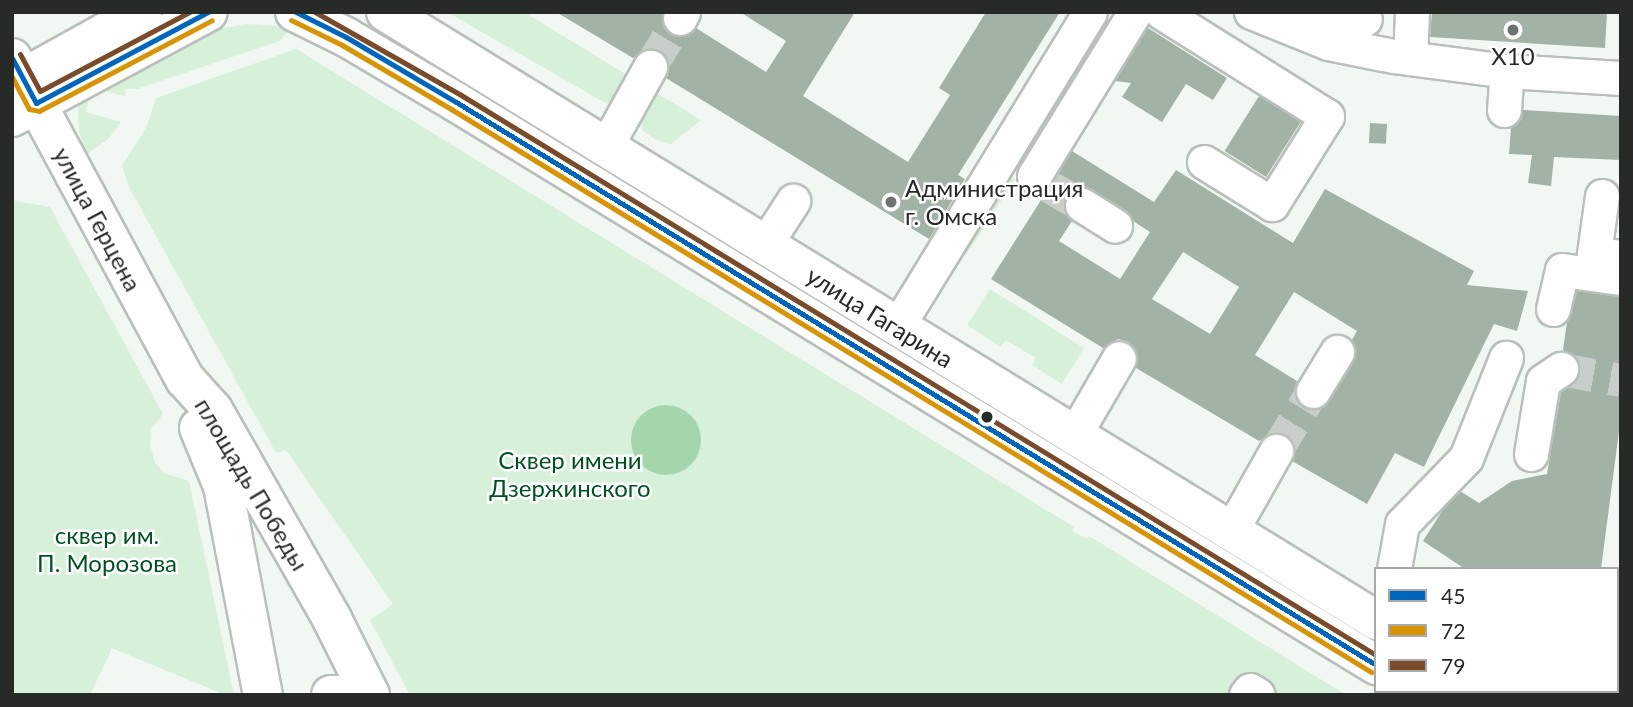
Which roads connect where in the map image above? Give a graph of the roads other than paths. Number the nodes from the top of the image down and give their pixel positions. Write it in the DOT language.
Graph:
graph roads {
  1 [pos="142,12"];
  2 [pos="208,12"];
  3 [pos="386,12"];
  4 [pos="1090,12"];
  5 [pos="1135,12"];
  6 [pos="1161,12"];
  7 [pos="1251,12"];
  8 [pos="1412,12"];
  9 [pos="301,14"];
  10 [pos="1380,16"];
  11 [pos="1292,29"];
  12 [pos="1401,57"];
  13 [pos="650,67"];
  14 [pos="1507,71"];
  15 [pos="1621,78"];
  16 [pos="19,88"];
  17 [pos="1504,110"];
  18 [pos="605,148"];
  19 [pos="1003,156"];
  20 [pos="1204,162"];
  21 [pos="1602,196"];
  22 [pos="793,201"];
  23 [pos="1082,205"];
  24 [pos="704,210"];
  25 [pos="1115,226"];
  26 [pos="685,242"];
  27 [pos="764,246"];
  28 [pos="1621,257"];
  29 [pos="1621,278"];
  30 [pos="1553,309"];
  31 [pos="897,327"];
  32 [pos="1337,352"];
  33 [pos="1119,358"];
  34 [pos="1506,358"];
  35 [pos="1561,369"];
  36 [pos="185,379"];
  37 [pos="1313,391"];
  38 [pos="1073,437"];
  39 [pos="1276,451"];
  40 [pos="1531,454"];
  41 [pos="1231,531"];
  42 [pos="1394,567"];
  43 [pos="1374,619"];
  44 [pos="1374,665"];
  45 [pos="263,695"];
  46 [pos="331,695"];
  47 [pos="350,695"];
  48 [pos="370,695"];
  49 [pos="1246,695"];
  50 [pos="1258,695"];
  1 -- 16 [label="main road"];
  2 -- 16 [label="main road"];
  3 -- 18 [label="main road, улица Гагарина"];
  4 -- 19 [label="street"];
  5 -- 19 [label="street"];
  6 -- 20 [label="street"];
  7 -- 11 [label="street"];
  8 -- 12 [label="street"];
  9 -- 26 [label="main road, улица Гагарина"];
  10 -- 11 [label="street"];
  10 -- 12 [label="street"];
  11 -- 12 [label="street"];
  12 -- 14 [label="street"];
  13 -- 18 [label="street"];
  14 -- 15 [label="street"];
  14 -- 17 [label="street"];
  16 -- 36 [label="main road, улица Герцена"];
  18 -- 24 [label="main road, улица Гагарина"];
  19 -- 31 [label="street"];
  21 -- 28 [label="street"];
  22 -- 27 [label="street"];
  23 -- 25 [label="street"];
  24 -- 26 [label="main road"];
  24 -- 27 [label="main road, улица Гагарина"];
  26 -- 44 [label="main road, улица Гагарина"];
  27 -- 31 [label="main road, улица Гагарина"];
  29 -- 30 [label="street"];
  31 -- 38 [label="main road, улица Гагарина"];
  32 -- 37 [label="street"];
  33 -- 38 [label="street"];
  34 -- 42 [label="street"];
  35 -- 40 [label="street"];
  36 -- 45 [label="main road, площадь Победы"];
  36 -- 48 [label="main road, площадь Победы"];
  38 -- 41 [label="main road, улица Гагарина"];
  39 -- 41 [label="street"];
  41 -- 43 [label="main road, улица Гагарина"];
  46 -- 47 [label="main road"];
  49 -- 50 [label="street"];
}
